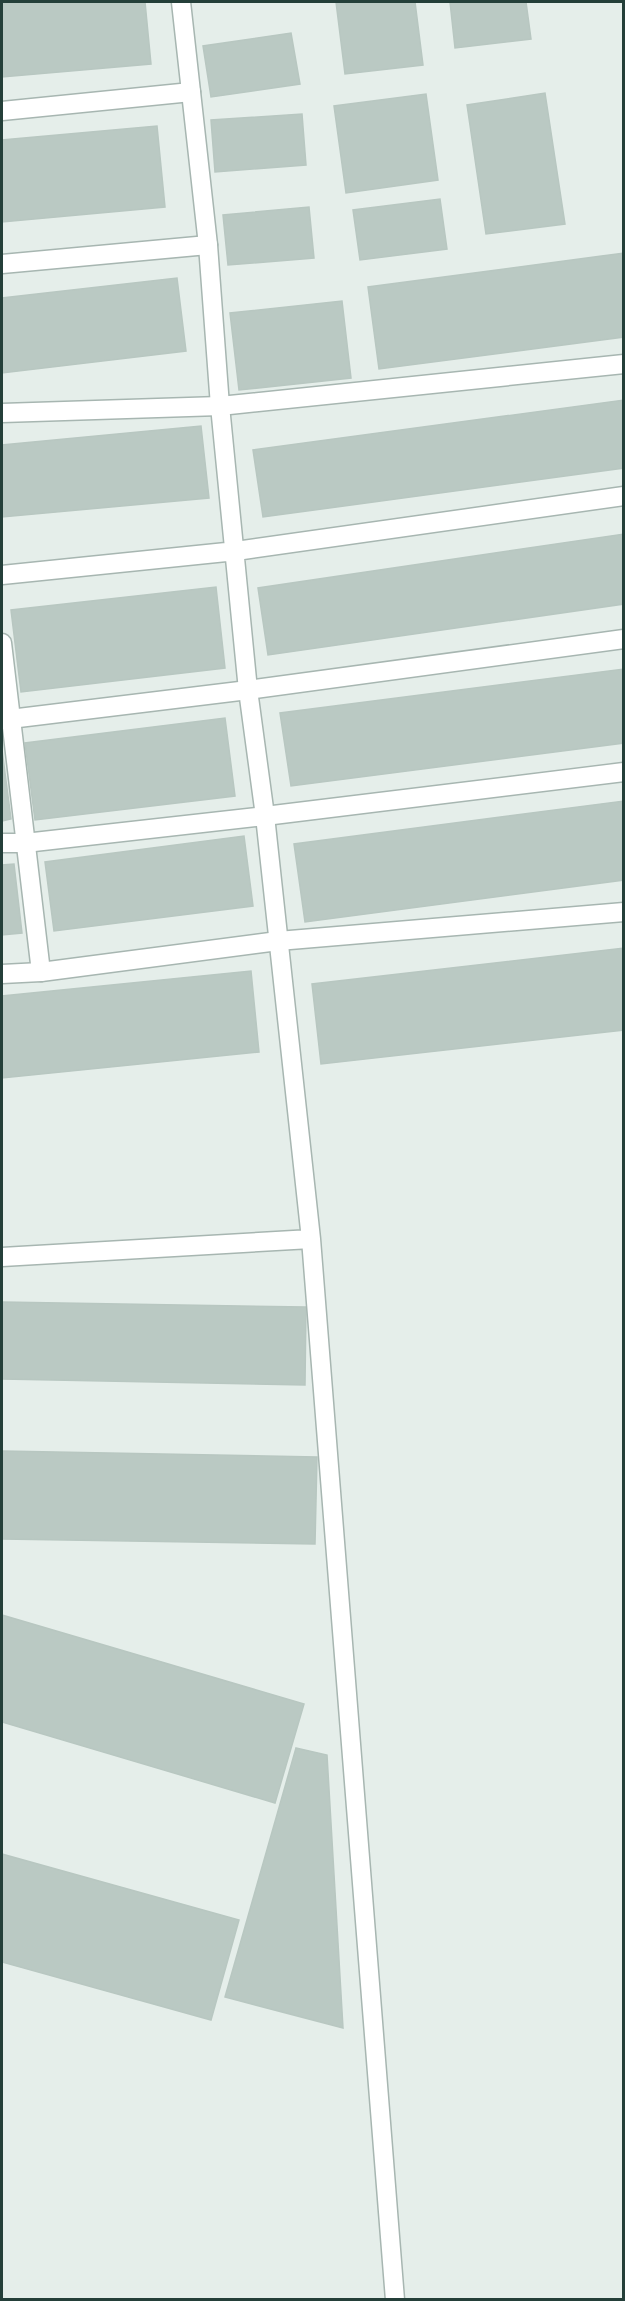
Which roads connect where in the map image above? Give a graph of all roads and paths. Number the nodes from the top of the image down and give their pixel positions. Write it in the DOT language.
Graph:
graph roads {
  1 [pos="181,2"];
  2 [pos="191,93"];
  3 [pos="2,111"];
  4 [pos="208,245"];
  5 [pos="2,264"];
  6 [pos="624,364"];
  7 [pos="220,406"];
  8 [pos="2,413"];
  9 [pos="624,496"];
  10 [pos="236,551"];
  11 [pos="2,575"];
  12 [pos="624,639"];
  13 [pos="2,643"];
  14 [pos="248,690"];
  15 [pos="6,719"];
  16 [pos="624,772"];
  17 [pos="265,816"];
  18 [pos="2,843"];
  19 [pos="25,843"];
  20 [pos="624,912"];
  21 [pos="278,941"];
  22 [pos="41,972"];
  23 [pos="2,974"];
  24 [pos="312,1239"];
  25 [pos="2,1257"];
  26 [pos="395,2300"];
  1 -- 2 [label="street"];
  2 -- 3 [label="street"];
  2 -- 4 [label="street"];
  4 -- 5 [label="street"];
  4 -- 7 [label="street"];
  6 -- 7 [label="street"];
  7 -- 8 [label="street"];
  7 -- 10 [label="street"];
  9 -- 10 [label="street"];
  10 -- 11 [label="street"];
  10 -- 14 [label="street"];
  12 -- 14 [label="street"];
  13 -- 15 [label="street"];
  14 -- 15 [label="street"];
  14 -- 17 [label="street"];
  15 -- 19 [label="street"];
  16 -- 17 [label="street"];
  17 -- 19 [label="street"];
  17 -- 21 [label="street"];
  18 -- 19 [label="street"];
  19 -- 22 [label="street"];
  20 -- 21 [label="street"];
  21 -- 22 [label="street"];
  21 -- 24 [label="street"];
  22 -- 23 [label="street"];
  24 -- 25 [label="street"];
  24 -- 26 [label="street"];
}
